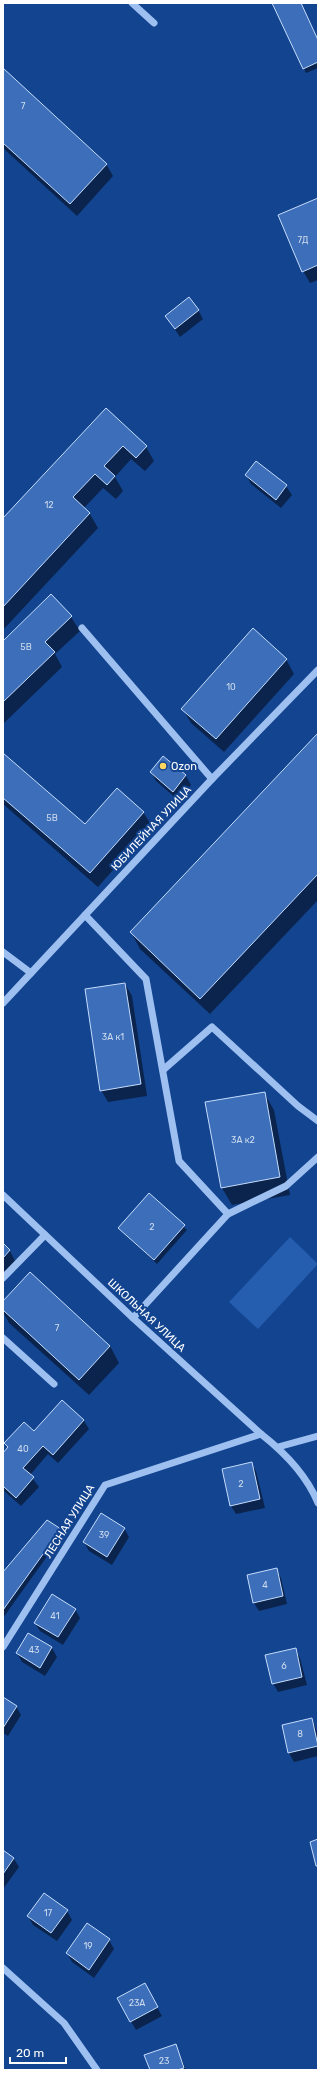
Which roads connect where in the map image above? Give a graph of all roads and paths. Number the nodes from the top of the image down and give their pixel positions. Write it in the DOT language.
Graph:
graph roads {
  1 [pos="132,3"];
  2 [pos="154,24"];
  3 [pos="82,628"];
  4 [pos="318,670"];
  5 [pos="212,779"];
  6 [pos="85,915"];
  7 [pos="3,952"];
  8 [pos="31,973"];
  9 [pos="3,1003"];
  10 [pos="162,1070"];
  11 [pos="318,1121"];
  12 [pos="318,1157"];
  13 [pos="3,1196"];
  14 [pos="228,1214"];
  15 [pos="45,1235"];
  16 [pos="3,1278"];
  17 [pos="133,1318"];
  18 [pos="3,1338"];
  19 [pos="54,1384"];
  20 [pos="261,1434"];
  21 [pos="318,1436"];
  22 [pos="278,1447"];
  23 [pos="318,1503"];
  24 [pos="3,1647"];
  25 [pos="3,1968"];
  26 [pos="97,2070"];
  1 -- 2 [label="street"];
  3 -- 5 [label="street"];
  4 -- 5 [label="street, ЮБИЛЕЙНАЯ УЛИЦА"];
  5 -- 6 [label="street, ЮБИЛЕЙНАЯ УЛИЦА"];
  6 -- 8 [label="street, ЮБИЛЕЙНАЯ УЛИЦА"];
  6 -- 10 [label="street"];
  7 -- 8 [label="street"];
  8 -- 9 [label="street, ЮБИЛЕЙНАЯ УЛИЦА"];
  10 -- 11 [label="street"];
  10 -- 14 [label="street"];
  12 -- 14 [label="street"];
  13 -- 15 [label="street, ШКОЛЬНАЯ УЛИЦА"];
  14 -- 17 [label="street"];
  15 -- 16 [label="street"];
  15 -- 17 [label="street, ШКОЛЬНАЯ УЛИЦА"];
  17 -- 20 [label="street, ШКОЛЬНАЯ УЛИЦА"];
  18 -- 19 [label="street"];
  20 -- 22 [label="street, ШКОЛЬНАЯ УЛИЦА"];
  20 -- 24 [label="street, ЛЕСНАЯ УЛИЦА"];
  21 -- 22 [label="street"];
  22 -- 23 [label="street, ШКОЛЬНАЯ УЛИЦА"];
  25 -- 26 [label="street"];
}
